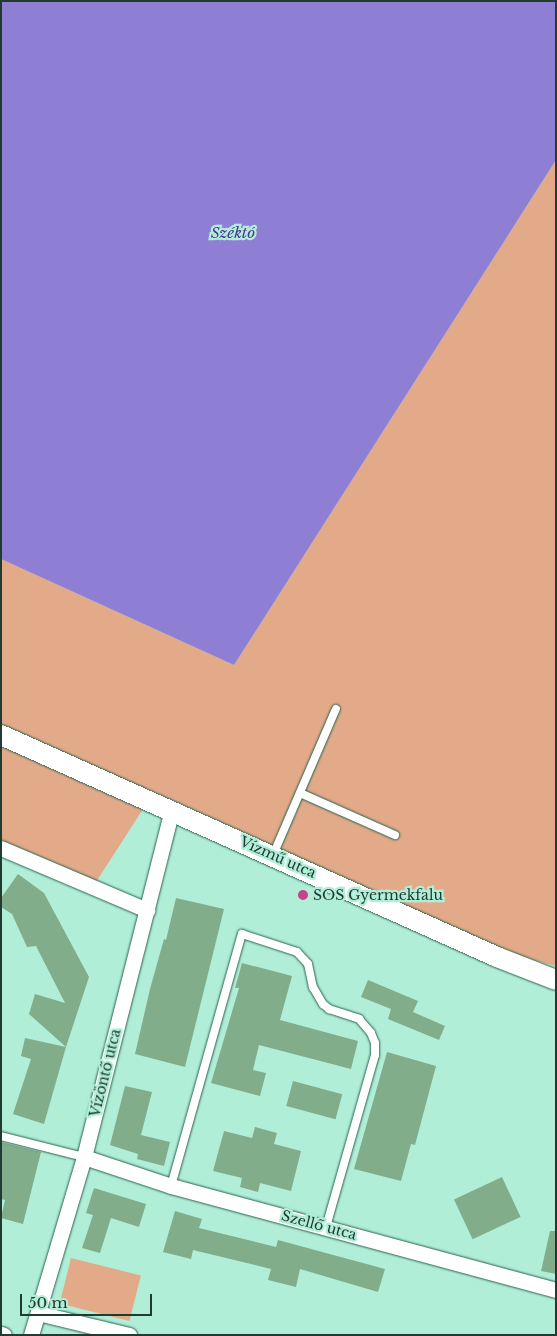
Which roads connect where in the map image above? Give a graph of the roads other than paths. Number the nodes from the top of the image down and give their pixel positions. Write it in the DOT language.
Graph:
graph roads {
  1 [pos="336,709"];
  2 [pos="1,734"];
  3 [pos="300,793"];
  4 [pos="172,810"];
  5 [pos="395,835"];
  6 [pos="1,848"];
  7 [pos="273,855"];
  8 [pos="147,910"];
  9 [pos="556,980"];
  10 [pos="1,1136"];
  11 [pos="84,1157"];
  12 [pos="171,1186"];
  13 [pos="326,1227"];
  14 [pos="556,1290"];
  15 [pos="38,1313"];
  16 [pos="31,1335"];
  17 [pos="129,1335"];
  1 -- 3 [label="lane"];
  2 -- 4 [label="main road, Vízmű utca"];
  3 -- 5 [label="lane"];
  3 -- 7 [label="lane"];
  4 -- 7 [label="main road, Vízmű utca"];
  4 -- 8 [label="street, Vízöntő utca"];
  6 -- 8 [label="street"];
  7 -- 9 [label="main road, Vízmű utca"];
  8 -- 11 [label="street, Vízöntő utca"];
  10 -- 11 [label="lane"];
  11 -- 12 [label="street, Szellő utca"];
  11 -- 15 [label="street, Vízöntő utca"];
  12 -- 13 [label="street, Szellő utca"];
  12 -- 13 [label="lane"];
  13 -- 14 [label="street, Szellő utca"];
  15 -- 16 [label="street, Vízöntő utca"];
  15 -- 17 [label="street"];
}
